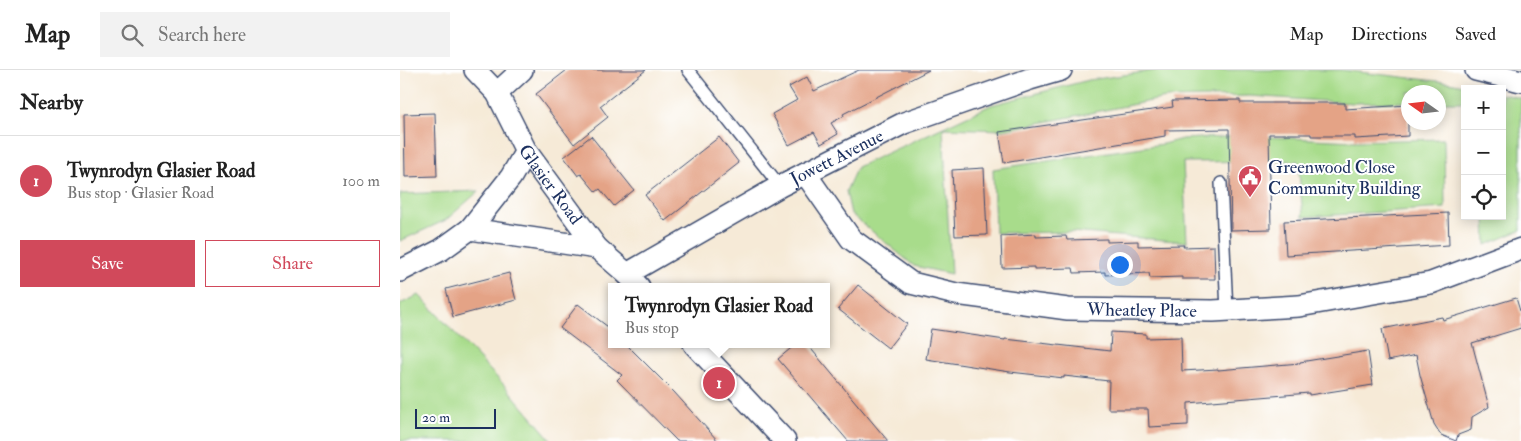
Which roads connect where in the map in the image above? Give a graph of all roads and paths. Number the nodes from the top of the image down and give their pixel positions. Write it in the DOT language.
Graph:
graph roads {
  1 [pos="475,70"];
  2 [pos="522,70"];
  3 [pos="688,70"];
  4 [pos="1061,70"];
  5 [pos="1476,70"];
  6 [pos="1521,81"];
  7 [pos="497,93"];
  8 [pos="526,151"];
  9 [pos="805,173"];
  10 [pos="1221,183"];
  11 [pos="780,186"];
  12 [pos="470,229"];
  13 [pos="597,248"];
  14 [pos="1521,249"];
  15 [pos="400,270"];
  16 [pos="633,280"];
  17 [pos="1227,311"];
  18 [pos="698,348"];
  19 [pos="785,441"];
  1 -- 7 [label="street, Glasier Road"];
  2 -- 7 [label="street"];
  3 -- 11 [label="lane"];
  4 -- 9 [label="street, Jowett Avenue"];
  5 -- 6 [label="street"];
  7 -- 8 [label="street, Glasier Road"];
  8 -- 12 [label="street"];
  8 -- 13 [label="street, Glasier Road"];
  9 -- 11 [label="street, Jowett Avenue"];
  9 -- 17 [label="street, Wheatley Place"];
  10 -- 17 [label="lane"];
  11 -- 16 [label="street, Jowett Avenue"];
  12 -- 13 [label="street"];
  12 -- 15 [label="street"];
  13 -- 16 [label="street, Glasier Road"];
  14 -- 17 [label="street, Wheatley Place"];
  18 -- 19 [label="street"];
}
